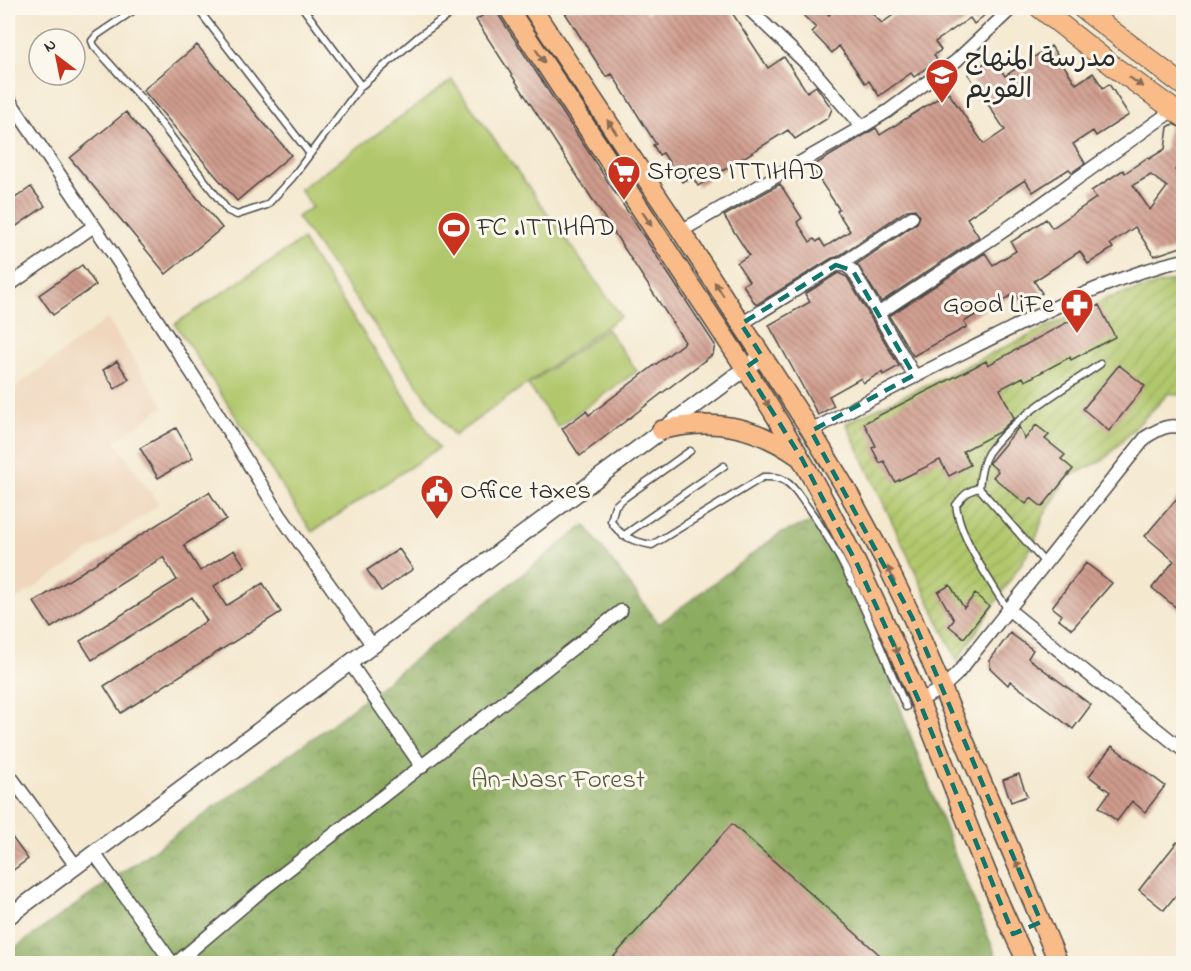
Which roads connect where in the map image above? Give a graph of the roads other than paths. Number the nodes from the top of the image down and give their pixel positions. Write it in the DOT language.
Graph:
graph roads {
  1 [pos="137,8"];
  2 [pos="197,8"];
  3 [pos="303,8"];
  4 [pos="458,8"];
  5 [pos="508,8"];
  6 [pos="532,8"];
  7 [pos="748,8"];
  8 [pos="1012,8"];
  9 [pos="1040,8"];
  10 [pos="1082,8"];
  11 [pos="361,86"];
  12 [pos="1184,86"];
  13 [pos="8,98"];
  14 [pos="1178,114"];
  15 [pos="862,127"];
  16 [pos="310,154"];
  17 [pos="912,217"];
  18 [pos="94,226"];
  19 [pos="681,231"];
  20 [pos="1184,260"];
  21 [pos="840,265"];
  22 [pos="8,286"];
  23 [pos="879,314"];
  24 [pos="741,324"];
  25 [pos="762,356"];
  26 [pos="1100,364"];
  27 [pos="745,368"];
  28 [pos="914,375"];
  29 [pos="1184,428"];
  30 [pos="661,430"];
  31 [pos="811,430"];
  32 [pos="690,452"];
  33 [pos="802,459"];
  34 [pos="724,466"];
  35 [pos="979,488"];
  36 [pos="623,536"];
  37 [pos="1046,564"];
  38 [pos="621,610"];
  39 [pos="1009,610"];
  40 [pos="373,646"];
  41 [pos="350,663"];
  42 [pos="942,688"];
  43 [pos="912,704"];
  44 [pos="1184,751"];
  45 [pos="422,767"];
  46 [pos="8,773"];
  47 [pos="94,853"];
  48 [pos="76,866"];
  49 [pos="8,917"];
  50 [pos="1041,922"];
  51 [pos="1013,934"];
  52 [pos="174,963"];
  53 [pos="1028,963"];
  54 [pos="1059,963"];
  1 -- 16 [label="lane"];
  2 -- 16 [label="lane"];
  3 -- 11 [label="lane"];
  4 -- 11 [label="lane"];
  5 -- 27 [label="main road, one-way"];
  19 -- 6 [label="main road, one-way"];
  7 -- 15 [label="street"];
  8 -- 15 [label="street"];
  9 -- 14 [label="highway, one-way"];
  10 -- 12 [label="highway"];
  11 -- 16 [label="lane"];
  13 -- 18 [label="street"];
  14 -- 23 [label="street"];
  15 -- 19 [label="street"];
  17 -- 21 [label="street"];
  18 -- 22 [label="street"];
  18 -- 40 [label="street"];
  24 -- 19 [label="main road, one-way"];
  20 -- 28 [label="street"];
  21 -- 23 [label="street"];
  21 -- 24 [label="street"];
  23 -- 28 [label="street"];
  24 -- 25 [label="main road"];
  25 -- 27 [label="street"];
  25 -- 31 [label="main road"];
  26 -- 35 [label="lane"];
  27 -- 30 [label="street"];
  27 -- 33 [label="main road, one-way"];
  28 -- 31 [label="street"];
  29 -- 37 [label="street"];
  30 -- 33 [label="main road"];
  30 -- 40 [label="street"];
  42 -- 31 [label="main road, one-way"];
  32 -- 36 [label="lane"];
  33 -- 43 [label="main road, one-way"];
  34 -- 36 [label="lane"];
  35 -- 37 [label="lane"];
  35 -- 39 [label="lane"];
  36 -- 43 [label="lane"];
  37 -- 39 [label="street"];
  38 -- 45 [label="street"];
  39 -- 42 [label="street"];
  39 -- 44 [label="street"];
  40 -- 41 [label="street"];
  41 -- 45 [label="street"];
  41 -- 47 [label="street"];
  42 -- 43 [label="street"];
  50 -- 42 [label="main road, one-way"];
  43 -- 51 [label="main road"];
  45 -- 52 [label="street"];
  46 -- 48 [label="street"];
  47 -- 48 [label="street"];
  47 -- 52 [label="street"];
  48 -- 49 [label="street"];
  50 -- 51 [label="main road"];
  50 -- 54 [label="main road"];
  51 -- 53 [label="main road"];
}
